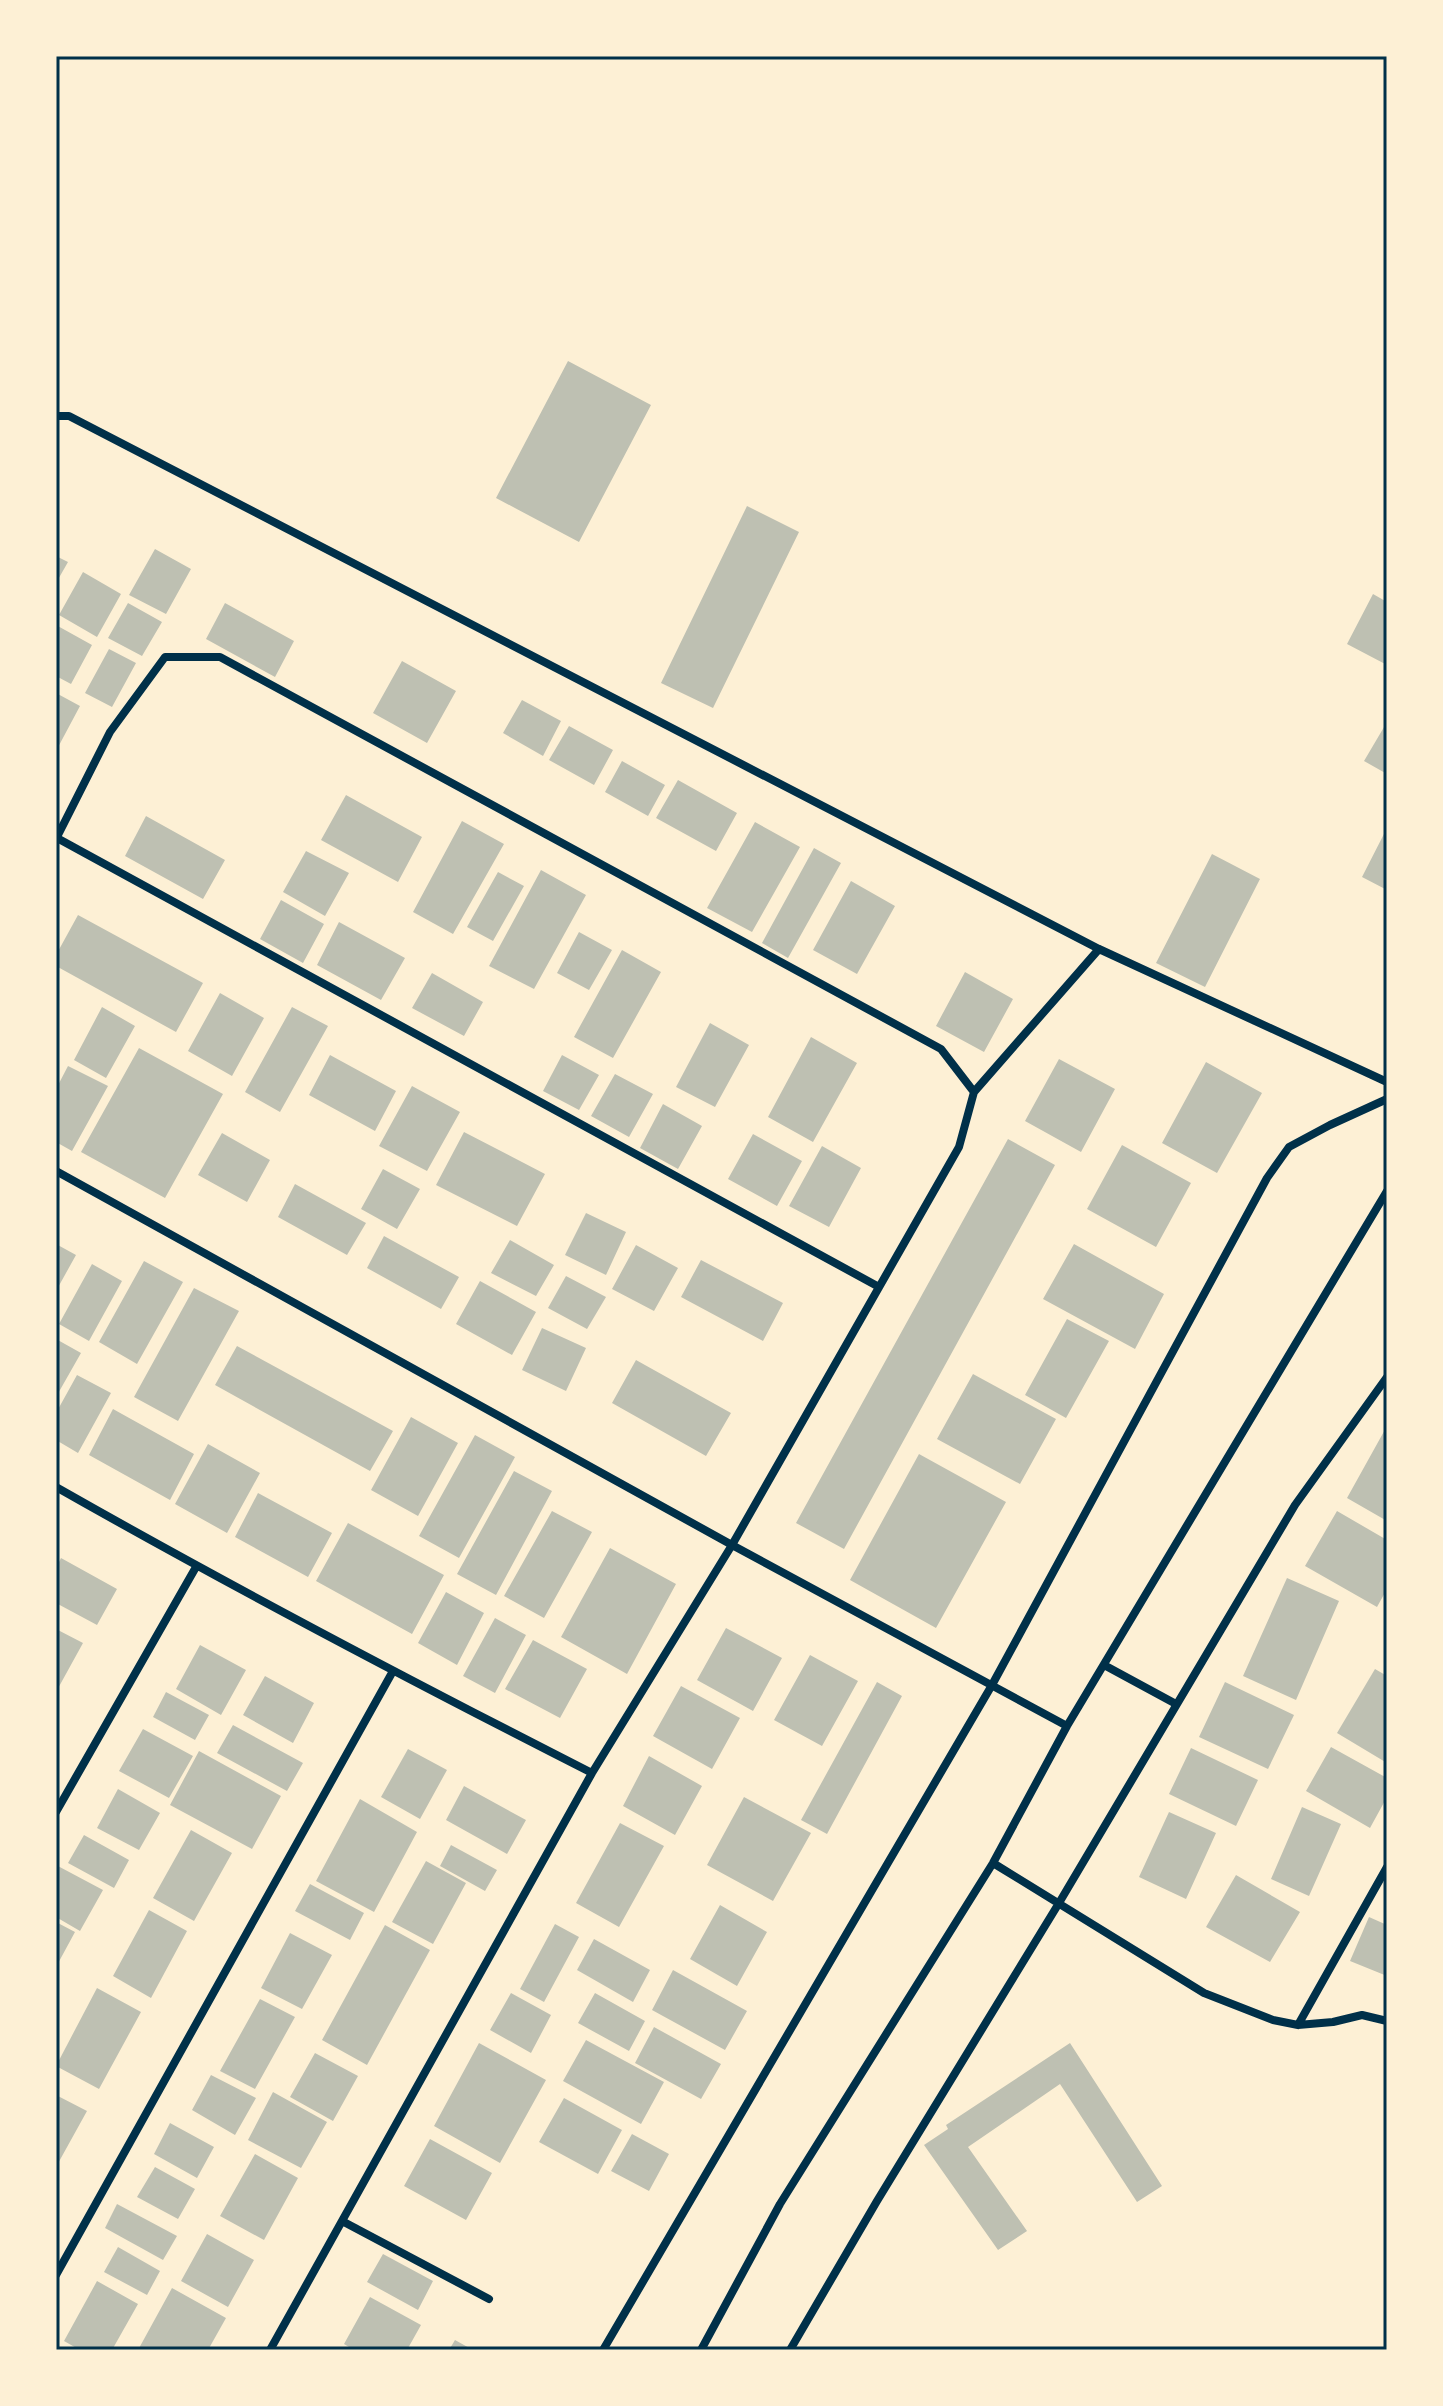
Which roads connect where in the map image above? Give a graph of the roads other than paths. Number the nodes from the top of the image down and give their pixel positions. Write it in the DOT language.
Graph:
graph roads {
  1 [pos="56,416"];
  2 [pos="56,839"];
  3 [pos="1099,949"];
  4 [pos="1387,1082"];
  5 [pos="974,1092"];
  6 [pos="1387,1099"];
  7 [pos="56,1171"];
  8 [pos="1387,1191"];
  9 [pos="879,1287"];
  10 [pos="1387,1377"];
  11 [pos="56,1487"];
  12 [pos="732,1545"];
  13 [pos="196,1567"];
  14 [pos="1104,1665"];
  15 [pos="393,1671"];
  16 [pos="992,1685"];
  17 [pos="1176,1704"];
  18 [pos="1067,1726"];
  19 [pos="592,1773"];
  20 [pos="56,1812"];
  21 [pos="993,1863"];
  22 [pos="1387,1867"];
  23 [pos="1059,1903"];
  24 [pos="1387,2021"];
  25 [pos="1298,2025"];
  26 [pos="342,2221"];
  27 [pos="56,2275"];
  28 [pos="489,2299"];
  29 [pos="270,2350"];
  30 [pos="603,2350"];
  31 [pos="701,2350"];
  32 [pos="790,2350"];
  1 -- 3 [label="street"];
  2 -- 5 [label="street"];
  2 -- 9 [label="street"];
  3 -- 4 [label="street"];
  3 -- 5 [label="street"];
  5 -- 9 [label="street"];
  6 -- 16 [label="street"];
  7 -- 12 [label="street"];
  8 -- 14 [label="street"];
  9 -- 12 [label="street"];
  10 -- 17 [label="street"];
  11 -- 13 [label="street"];
  12 -- 16 [label="street"];
  12 -- 19 [label="street"];
  13 -- 15 [label="street"];
  13 -- 20 [label="street"];
  14 -- 17 [label="street"];
  14 -- 18 [label="street"];
  15 -- 19 [label="street"];
  15 -- 27 [label="street"];
  16 -- 18 [label="street"];
  16 -- 30 [label="street"];
  17 -- 23 [label="street"];
  18 -- 21 [label="street"];
  19 -- 26 [label="street"];
  21 -- 23 [label="street"];
  21 -- 31 [label="street"];
  22 -- 25 [label="street"];
  23 -- 25 [label="street"];
  23 -- 32 [label="street"];
  24 -- 25 [label="street"];
  26 -- 28 [label="street"];
  26 -- 29 [label="street"];
}
